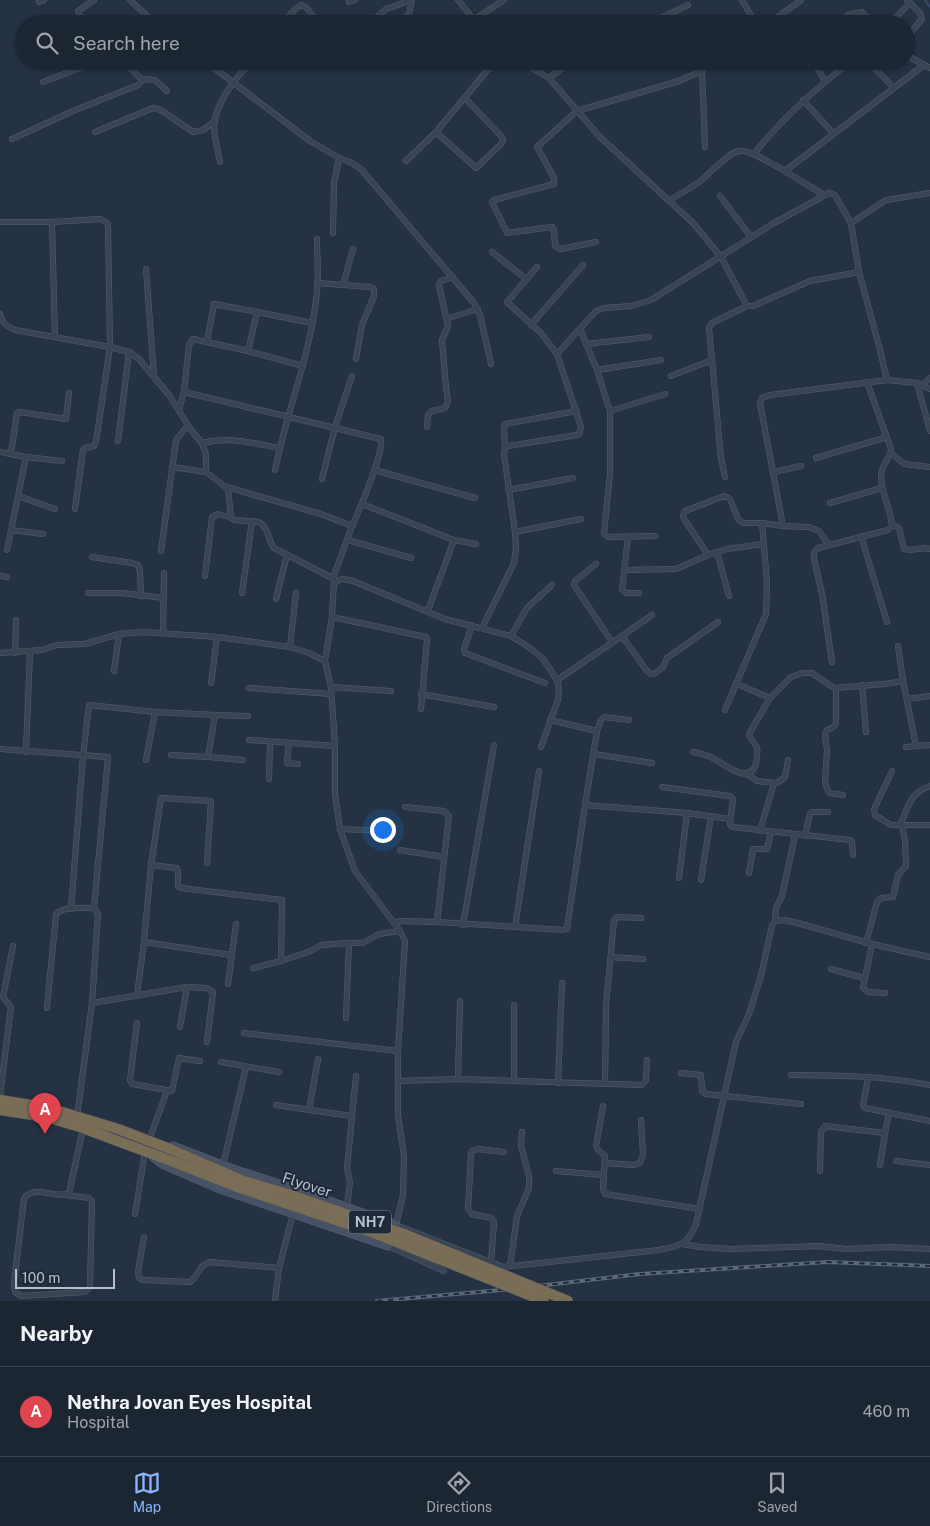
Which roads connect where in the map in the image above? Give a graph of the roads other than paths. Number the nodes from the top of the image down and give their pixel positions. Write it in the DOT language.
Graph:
graph roads {
  1 [pos="94,0"];
  2 [pos="132,0"];
  3 [pos="294,0"];
  4 [pos="355,0"];
  5 [pos="412,0"];
  6 [pos="458,0"];
  7 [pos="504,0"];
  8 [pos="742,0"];
  9 [pos="800,0"];
  10 [pos="909,1"];
  11 [pos="349,2"];
  12 [pos="688,5"];
  13 [pos="298,6"];
  14 [pos="80,15"];
  15 [pos="147,15"];
  16 [pos="290,15"];
  17 [pos="312,15"];
  18 [pos="379,15"];
  19 [pos="408,15"];
  20 [pos="470,15"];
  21 [pos="484,15"];
  22 [pos="667,15"];
  23 [pos="751,15"];
  24 [pos="780,15"];
  25 [pos="848,15"];
  26 [pos="865,15"];
  27 [pos="897,15"];
  28 [pos="915,27"];
  29 [pos="915,60"];
  30 [pos="924,64"];
  31 [pos="930,68"];
  32 [pos="74,70"];
  33 [pos="132,70"];
  34 [pos="217,70"];
  35 [pos="244,70"];
  36 [pos="488,70"];
  37 [pos="535,70"];
  38 [pos="560,70"];
  39 [pos="702,70"];
  40 [pos="818,70"];
  41 [pos="839,70"];
  42 [pos="877,70"];
  43 [pos="549,78"];
  44 [pos="141,79"];
  45 [pos="825,81"];
  46 [pos="43,82"];
  47 [pos="234,82"];
  48 [pos="893,87"];
  49 [pos="167,91"];
  50 [pos="465,98"];
  51 [pos="803,100"];
  52 [pos="577,111"];
  53 [pos="215,121"];
  54 [pos="95,132"];
  55 [pos="436,132"];
  56 [pos="833,133"];
  57 [pos="12,139"];
  58 [pos="705,147"];
  59 [pos="754,154"];
  60 [pos="339,158"];
  61 [pos="220,162"];
  62 [pos="406,162"];
  63 [pos="785,170"];
  64 [pos="930,193"];
  65 [pos="824,195"];
  66 [pos="720,196"];
  67 [pos="670,200"];
  68 [pos="0,222"];
  69 [pos="52,222"];
  70 [pos="852,223"];
  71 [pos="333,233"];
  72 [pos="751,237"];
  73 [pos="317,238"];
  74 [pos="596,242"];
  75 [pos="353,249"];
  76 [pos="492,252"];
  77 [pos="721,257"];
  78 [pos="583,265"];
  79 [pos="537,266"];
  80 [pos="146,269"];
  81 [pos="859,272"];
  82 [pos="453,278"];
  83 [pos="526,279"];
  84 [pos="317,283"];
  85 [pos="343,285"];
  86 [pos="747,306"];
  87 [pos="478,309"];
  88 [pos="257,312"];
  89 [pos="0,314"];
  90 [pos="446,319"];
  91 [pos="312,323"];
  92 [pos="531,324"];
  93 [pos="580,329"];
  94 [pos="55,337"];
  95 [pos="649,337"];
  96 [pos="207,342"];
  97 [pos="586,344"];
  98 [pos="110,346"];
  99 [pos="248,351"];
  100 [pos="129,352"];
  101 [pos="557,354"];
  102 [pos="356,359"];
  103 [pos="661,360"];
  104 [pos="712,360"];
  105 [pos="491,364"];
  106 [pos="303,366"];
  107 [pos="596,370"];
  108 [pos="352,376"];
  109 [pos="671,376"];
  110 [pos="154,378"];
  111 [pos="930,378"];
  112 [pos="887,380"];
  113 [pos="867,382"];
  114 [pos="919,384"];
  115 [pos="930,389"];
  116 [pos="184,392"];
  117 [pos="69,393"];
  118 [pos="666,394"];
  119 [pos="178,410"];
  120 [pos="610,410"];
  121 [pos="577,411"];
  122 [pos="287,416"];
  123 [pos="188,425"];
  124 [pos="335,427"];
  125 [pos="427,427"];
  126 [pos="930,431"];
  127 [pos="887,437"];
  128 [pos="118,441"];
  129 [pos="202,443"];
  130 [pos="279,448"];
  131 [pos="505,448"];
  132 [pos="0,452"];
  133 [pos="891,452"];
  134 [pos="11,453"];
  135 [pos="26,457"];
  136 [pos="816,458"];
  137 [pos="62,461"];
  138 [pos="801,466"];
  139 [pos="172,467"];
  140 [pos="930,467"];
  141 [pos="275,470"];
  142 [pos="374,470"];
  143 [pos="206,472"];
  144 [pos="773,472"];
  145 [pos="573,478"];
  146 [pos="725,478"];
  147 [pos="322,479"];
  148 [pos="227,487"];
  149 [pos="882,488"];
  150 [pos="508,490"];
  151 [pos="18,496"];
  152 [pos="475,498"];
  153 [pos="830,503"];
  154 [pos="362,504"];
  155 [pos="55,508"];
  156 [pos="75,509"];
  157 [pos="231,518"];
  158 [pos="581,519"];
  159 [pos="252,522"];
  160 [pos="762,523"];
  161 [pos="892,524"];
  162 [pos="352,526"];
  163 [pos="783,526"];
  164 [pos="11,530"];
  165 [pos="515,532"];
  166 [pos="43,534"];
  167 [pos="655,536"];
  168 [pos="862,536"];
  169 [pos="628,537"];
  170 [pos="348,540"];
  171 [pos="454,540"];
  172 [pos="476,544"];
  173 [pos="763,544"];
  174 [pos="830,544"];
  175 [pos="930,549"];
  176 [pos="7,550"];
  177 [pos="161,552"];
  178 [pos="716,552"];
  179 [pos="286,555"];
  180 [pos="708,555"];
  181 [pos="92,557"];
  182 [pos="411,558"];
  183 [pos="596,564"];
  184 [pos="625,570"];
  185 [pos="164,574"];
  186 [pos="0,576"];
  187 [pos="205,576"];
  188 [pos="7,577"];
  189 [pos="334,580"];
  190 [pos="552,585"];
  191 [pos="88,593"];
  192 [pos="242,593"];
  193 [pos="296,593"];
  194 [pos="639,593"];
  195 [pos="141,596"];
  196 [pos="729,596"];
  197 [pos="164,598"];
  198 [pos="276,599"];
  199 [pos="428,610"];
  200 [pos="652,614"];
  201 [pos="332,617"];
  202 [pos="16,620"];
  203 [pos="718,622"];
  204 [pos="887,622"];
  205 [pos="472,625"];
  206 [pos="482,628"];
  207 [pos="119,634"];
  208 [pos="163,634"];
  209 [pos="511,636"];
  210 [pos="622,636"];
  211 [pos="217,637"];
  212 [pos="612,642"];
  213 [pos="898,646"];
  214 [pos="290,647"];
  215 [pos="30,651"];
  216 [pos="0,653"];
  217 [pos="15,653"];
  218 [pos="325,662"];
  219 [pos="832,662"];
  220 [pos="114,671"];
  221 [pos="557,680"];
  222 [pos="903,681"];
  223 [pos="211,683"];
  224 [pos="545,683"];
  225 [pos="737,684"];
  226 [pos="862,685"];
  227 [pos="331,687"];
  228 [pos="249,688"];
  229 [pos="836,688"];
  230 [pos="391,691"];
  231 [pos="332,694"];
  232 [pos="421,694"];
  233 [pos="930,696"];
  234 [pos="770,698"];
  235 [pos="907,699"];
  236 [pos="494,707"];
  237 [pos="421,709"];
  238 [pos="726,710"];
  239 [pos="155,712"];
  240 [pos="215,715"];
  241 [pos="248,716"];
  242 [pos="550,720"];
  243 [pos="629,720"];
  244 [pos="598,731"];
  245 [pos="866,732"];
  246 [pos="249,740"];
  247 [pos="270,742"];
  248 [pos="289,743"];
  249 [pos="494,745"];
  250 [pos="930,745"];
  251 [pos="335,746"];
  252 [pos="916,746"];
  253 [pos="541,747"];
  254 [pos="906,747"];
  255 [pos="0,749"];
  256 [pos="26,752"];
  257 [pos="693,752"];
  258 [pos="594,754"];
  259 [pos="171,755"];
  260 [pos="83,756"];
  261 [pos="208,757"];
  262 [pos="146,760"];
  263 [pos="243,760"];
  264 [pos="788,760"];
  265 [pos="652,763"];
  266 [pos="298,764"];
  267 [pos="539,771"];
  268 [pos="892,771"];
  269 [pos="746,773"];
  270 [pos="269,779"];
  271 [pos="774,783"];
  272 [pos="930,786"];
  273 [pos="662,787"];
  274 [pos="843,795"];
  275 [pos="585,806"];
  276 [pos="405,807"];
  277 [pos="828,812"];
  278 [pos="687,813"];
  279 [pos="711,816"];
  280 [pos="730,819"];
  281 [pos="901,825"];
  282 [pos="930,825"];
  283 [pos="340,829"];
  284 [pos="760,830"];
  285 [pos="384,831"];
  286 [pos="771,832"];
  287 [pos="795,835"];
  288 [pos="805,836"];
  289 [pos="400,850"];
  290 [pos="853,855"];
  291 [pos="444,857"];
  292 [pos="207,863"];
  293 [pos="151,866"];
  294 [pos="749,873"];
  295 [pos="680,878"];
  296 [pos="702,880"];
  297 [pos="94,908"];
  298 [pos="71,909"];
  299 [pos="641,918"];
  300 [pos="775,921"];
  301 [pos="437,922"];
  302 [pos="394,923"];
  303 [pos="236,924"];
  304 [pos="463,925"];
  305 [pos="515,927"];
  306 [pos="400,931"];
  307 [pos="144,942"];
  308 [pos="349,943"];
  309 [pos="869,944"];
  310 [pos="12,946"];
  311 [pos="231,955"];
  312 [pos="611,957"];
  313 [pos="930,957"];
  314 [pos="643,959"];
  315 [pos="281,961"];
  316 [pos="253,968"];
  317 [pos="831,969"];
  318 [pos="864,978"];
  319 [pos="562,983"];
  320 [pos="228,984"];
  321 [pos="187,986"];
  322 [pos="885,993"];
  323 [pos="137,996"];
  324 [pos="460,1001"];
  325 [pos="92,1003"];
  326 [pos="514,1005"];
  327 [pos="47,1008"];
  328 [pos="346,1018"];
  329 [pos="137,1023"];
  330 [pos="180,1027"];
  331 [pos="244,1033"];
  332 [pos="206,1042"];
  333 [pos="398,1051"];
  334 [pos="318,1059"];
  335 [pos="647,1060"];
  336 [pos="200,1061"];
  337 [pos="221,1062"];
  338 [pos="246,1067"];
  339 [pos="280,1072"];
  340 [pos="681,1073"];
  341 [pos="791,1075"];
  342 [pos="356,1076"];
  343 [pos="458,1078"];
  344 [pos="868,1078"];
  345 [pos="514,1080"];
  346 [pos="398,1081"];
  347 [pos="558,1083"];
  348 [pos="605,1084"];
  349 [pos="930,1085"];
  350 [pos="166,1091"];
  351 [pos="0,1096"];
  352 [pos="724,1096"];
  353 [pos="0,1100"];
  354 [pos="801,1104"];
  355 [pos="276,1106"];
  356 [pos="603,1106"];
  357 [pos="0,1110"];
  358 [pos="308,1110"];
  359 [pos="889,1113"];
  360 [pos="352,1116"];
  361 [pos="76,1117"];
  362 [pos="641,1120"];
  363 [pos="930,1121"];
  364 [pos="83,1128"];
  365 [pos="522,1132"];
  366 [pos="885,1133"];
  367 [pos="149,1140"];
  368 [pos="145,1151"];
  369 [pos="504,1152"];
  370 [pos="168,1154"];
  371 [pos="896,1161"];
  372 [pos="605,1163"];
  373 [pos="223,1165"];
  374 [pos="880,1165"];
  375 [pos="930,1165"];
  376 [pos="820,1171"];
  377 [pos="556,1172"];
  378 [pos="604,1175"];
  379 [pos="66,1195"];
  380 [pos="347,1208"];
  381 [pos="700,1209"];
  382 [pos="293,1213"];
  383 [pos="135,1214"];
  384 [pos="396,1225"];
  385 [pos="144,1237"];
  386 [pos="683,1244"];
  387 [pos="388,1246"];
  388 [pos="930,1248"];
  389 [pos="491,1262"];
  390 [pos="510,1266"];
  391 [pos="279,1268"];
  392 [pos="444,1271"];
  393 [pos="275,1301"];
  394 [pos="544,1301"];
  395 [pos="568,1301"];
  1 -- 14 [label="street"];
  2 -- 15 [label="street"];
  3 -- 13 [label="street"];
  4 -- 11 [label="street"];
  5 -- 18 [label="street"];
  5 -- 19 [label="street"];
  6 -- 20 [label="street"];
  7 -- 21 [label="street"];
  8 -- 23 [label="street"];
  9 -- 24 [label="street"];
  10 -- 27 [label="street"];
  10 -- 28 [label="street"];
  12 -- 22 [label="street"];
  13 -- 16 [label="street"];
  13 -- 17 [label="street"];
  25 -- 26 [label="street"];
  29 -- 30 [label="street"];
  30 -- 31 [label="street"];
  30 -- 48 [label="street"];
  32 -- 46 [label="street"];
  33 -- 44 [label="street"];
  34 -- 47 [label="street"];
  35 -- 47 [label="street"];
  36 -- 50 [label="street"];
  37 -- 43 [label="street"];
  38 -- 43 [label="street"];
  39 -- 52 [label="street"];
  39 -- 58 [label="street"];
  40 -- 45 [label="street"];
  41 -- 45 [label="street"];
  42 -- 48 [label="street"];
  43 -- 52 [label="street"];
  44 -- 49 [label="street"];
  44 -- 57 [label="street"];
  45 -- 51 [label="street"];
  47 -- 53 [label="street"];
  47 -- 60 [label="street"];
  48 -- 56 [label="street"];
  50 -- 55 [label="street"];
  50 -- 55 [label="street"];
  51 -- 56 [label="street"];
  51 -- 59 [label="street"];
  52 -- 67 [label="street"];
  52 -- 74 [label="street"];
  53 -- 54 [label="street"];
  53 -- 61 [label="street"];
  55 -- 62 [label="street"];
  56 -- 63 [label="street"];
  59 -- 63 [label="street"];
  59 -- 67 [label="street"];
  60 -- 71 [label="street"];
  60 -- 82 [label="street"];
  63 -- 65 [label="street"];
  64 -- 70 [label="street"];
  65 -- 70 [label="street"];
  65 -- 72 [label="street"];
  66 -- 72 [label="street"];
  67 -- 77 [label="street"];
  68 -- 69 [label="street"];
  69 -- 94 [label="street"];
  69 -- 98 [label="street"];
  70 -- 81 [label="street"];
  72 -- 77 [label="street"];
  73 -- 84 [label="street"];
  75 -- 85 [label="street"];
  76 -- 83 [label="street"];
  77 -- 86 [label="street"];
  77 -- 93 [label="street"];
  78 -- 92 [label="street"];
  79 -- 83 [label="street"];
  80 -- 110 [label="street"];
  81 -- 86 [label="street"];
  81 -- 112 [label="street"];
  82 -- 87 [label="street"];
  82 -- 90 [label="street"];
  83 -- 92 [label="street"];
  84 -- 85 [label="street"];
  84 -- 91 [label="street"];
  85 -- 102 [label="street"];
  86 -- 104 [label="street"];
  87 -- 90 [label="street"];
  87 -- 105 [label="street"];
  88 -- 91 [label="street"];
  88 -- 96 [label="street"];
  88 -- 99 [label="street"];
  89 -- 94 [label="street"];
  90 -- 125 [label="street"];
  91 -- 106 [label="street"];
  92 -- 101 [label="street"];
  93 -- 97 [label="street"];
  93 -- 101 [label="street"];
  94 -- 98 [label="street"];
  95 -- 97 [label="street"];
  96 -- 99 [label="street"];
  96 -- 116 [label="street"];
  97 -- 107 [label="street"];
  98 -- 100 [label="street"];
  98 -- 156 [label="street"];
  99 -- 106 [label="street"];
  100 -- 110 [label="street"];
  100 -- 128 [label="street"];
  101 -- 121 [label="street"];
  103 -- 107 [label="street"];
  104 -- 109 [label="street"];
  104 -- 146 [label="street"];
  106 -- 122 [label="street"];
  107 -- 120 [label="street"];
  108 -- 124 [label="street"];
  110 -- 119 [label="street"];
  111 -- 114 [label="street"];
  112 -- 113 [label="street"];
  112 -- 114 [label="street"];
  113 -- 127 [label="street"];
  113 -- 144 [label="street"];
  114 -- 115 [label="street"];
  114 -- 126 [label="street"];
  116 -- 119 [label="street"];
  116 -- 122 [label="street"];
  117 -- 134 [label="street"];
  118 -- 120 [label="street"];
  119 -- 123 [label="street"];
  120 -- 169 [label="street"];
  121 -- 131 [label="street"];
  121 -- 131 [label="street"];
  122 -- 124 [label="street"];
  122 -- 130 [label="street"];
  123 -- 129 [label="street"];
  123 -- 139 [label="street"];
  124 -- 142 [label="street"];
  124 -- 147 [label="street"];
  127 -- 133 [label="street"];
  127 -- 136 [label="street"];
  129 -- 130 [label="street"];
  129 -- 143 [label="street"];
  130 -- 141 [label="street"];
  131 -- 150 [label="street"];
  132 -- 134 [label="street"];
  133 -- 140 [label="street"];
  133 -- 149 [label="street"];
  134 -- 135 [label="street"];
  135 -- 137 [label="street"];
  135 -- 151 [label="street"];
  138 -- 144 [label="street"];
  139 -- 143 [label="street"];
  139 -- 177 [label="street"];
  142 -- 152 [label="street"];
  142 -- 154 [label="street"];
  143 -- 148 [label="street"];
  144 -- 163 [label="street"];
  145 -- 150 [label="street"];
  148 -- 157 [label="street"];
  148 -- 162 [label="street"];
  149 -- 153 [label="street"];
  149 -- 161 [label="street"];
  150 -- 165 [label="street"];
  151 -- 155 [label="street"];
  151 -- 164 [label="street"];
  154 -- 162 [label="street"];
  154 -- 171 [label="street"];
  157 -- 159 [label="street"];
  157 -- 187 [label="street"];
  158 -- 165 [label="street"];
  159 -- 179 [label="street"];
  159 -- 192 [label="street"];
  160 -- 163 [label="street"];
  160 -- 173 [label="street"];
  160 -- 180 [label="street"];
  161 -- 168 [label="street"];
  161 -- 175 [label="street"];
  162 -- 170 [label="street"];
  163 -- 174 [label="street"];
  164 -- 166 [label="street"];
  164 -- 176 [label="street"];
  165 -- 206 [label="street"];
  167 -- 169 [label="street"];
  168 -- 174 [label="street"];
  168 -- 204 [label="street"];
  169 -- 184 [label="street"];
  170 -- 182 [label="street"];
  170 -- 189 [label="street"];
  171 -- 172 [label="street"];
  171 -- 199 [label="street"];
  173 -- 178 [label="street"];
  173 -- 225 [label="street"];
  174 -- 219 [label="street"];
  178 -- 180 [label="street"];
  178 -- 196 [label="street"];
  179 -- 189 [label="street"];
  179 -- 198 [label="street"];
  180 -- 184 [label="street"];
  181 -- 195 [label="street"];
  183 -- 212 [label="street"];
  184 -- 194 [label="street"];
  185 -- 197 [label="street"];
  186 -- 188 [label="street"];
  189 -- 199 [label="street"];
  189 -- 201 [label="street"];
  190 -- 209 [label="street"];
  191 -- 195 [label="street"];
  193 -- 214 [label="street"];
  195 -- 197 [label="street"];
  197 -- 208 [label="street"];
  199 -- 205 [label="street"];
  200 -- 210 [label="street"];
  201 -- 218 [label="street"];
  201 -- 232 [label="street"];
  202 -- 217 [label="street"];
  203 -- 210 [label="street"];
  205 -- 206 [label="street"];
  205 -- 224 [label="street"];
  206 -- 209 [label="street"];
  207 -- 208 [label="street"];
  207 -- 215 [label="street"];
  207 -- 220 [label="street"];
  208 -- 211 [label="street"];
  209 -- 221 [label="street"];
  210 -- 212 [label="street"];
  211 -- 214 [label="street"];
  211 -- 223 [label="street"];
  212 -- 221 [label="street"];
  213 -- 222 [label="street"];
  214 -- 218 [label="street"];
  215 -- 217 [label="street"];
  215 -- 256 [label="street"];
  216 -- 217 [label="street"];
  218 -- 227 [label="street"];
  221 -- 242 [label="street"];
  222 -- 226 [label="street"];
  222 -- 235 [label="street"];
  225 -- 234 [label="street"];
  225 -- 238 [label="street"];
  226 -- 229 [label="street"];
  226 -- 245 [label="street"];
  227 -- 230 [label="street"];
  227 -- 231 [label="street"];
  228 -- 231 [label="street"];
  229 -- 234 [label="street"];
  229 -- 274 [label="street"];
  231 -- 251 [label="street"];
  232 -- 236 [label="street"];
  232 -- 237 [label="street"];
  233 -- 235 [label="street"];
  234 -- 269 [label="street"];
  235 -- 252 [label="street"];
  239 -- 240 [label="street"];
  239 -- 260 [label="street"];
  239 -- 262 [label="street"];
  240 -- 241 [label="street"];
  240 -- 261 [label="street"];
  242 -- 244 [label="street"];
  242 -- 253 [label="street"];
  243 -- 244 [label="street"];
  244 -- 258 [label="street"];
  246 -- 247 [label="street"];
  247 -- 248 [label="street"];
  247 -- 270 [label="street"];
  248 -- 251 [label="street"];
  248 -- 266 [label="street"];
  249 -- 304 [label="street"];
  250 -- 252 [label="street"];
  251 -- 283 [label="street"];
  252 -- 254 [label="street"];
  255 -- 256 [label="street"];
  256 -- 260 [label="street"];
  257 -- 269 [label="street"];
  258 -- 265 [label="street"];
  258 -- 275 [label="street"];
  259 -- 261 [label="street"];
  260 -- 297 [label="street"];
  260 -- 298 [label="street"];
  261 -- 263 [label="street"];
  264 -- 271 [label="street"];
  267 -- 305 [label="street"];
  268 -- 281 [label="street"];
  269 -- 271 [label="street"];
  271 -- 284 [label="street"];
  272 -- 281 [label="street"];
  273 -- 280 [label="street"];
  275 -- 278 [label="street"];
  275 -- 305 [label="street"];
  276 -- 291 [label="street"];
  277 -- 288 [label="street"];
  278 -- 279 [label="street"];
  278 -- 295 [label="street"];
  279 -- 280 [label="street"];
  279 -- 296 [label="street"];
  280 -- 284 [label="street"];
  281 -- 282 [label="street"];
  281 -- 309 [label="street"];
  283 -- 285 [label="street"];
  283 -- 302 [label="street"];
  284 -- 286 [label="street"];
  286 -- 287 [label="street"];
  286 -- 294 [label="street"];
  287 -- 288 [label="street"];
  287 -- 300 [label="street"];
  288 -- 290 [label="street"];
  289 -- 291 [label="street"];
  291 -- 301 [label="street"];
  292 -- 293 [label="street"];
  293 -- 307 [label="street"];
  293 -- 315 [label="street"];
  297 -- 298 [label="street"];
  297 -- 325 [label="street"];
  298 -- 327 [label="street"];
  299 -- 312 [label="street"];
  300 -- 309 [label="street"];
  300 -- 352 [label="street"];
  301 -- 302 [label="street"];
  301 -- 304 [label="street"];
  302 -- 306 [label="street"];
  303 -- 311 [label="street"];
  304 -- 305 [label="street"];
  306 -- 308 [label="street"];
  306 -- 333 [label="street"];
  307 -- 311 [label="street"];
  307 -- 323 [label="street"];
  308 -- 315 [label="street"];
  308 -- 328 [label="street"];
  309 -- 313 [label="street"];
  309 -- 318 [label="street"];
  310 -- 351 [label="street"];
  311 -- 320 [label="street"];
  312 -- 314 [label="street"];
  312 -- 348 [label="street"];
  315 -- 316 [label="street"];
  317 -- 318 [label="street"];
  318 -- 322 [label="street"];
  319 -- 347 [label="street"];
  321 -- 323 [label="street"];
  321 -- 330 [label="street"];
  321 -- 332 [label="street"];
  323 -- 325 [label="street"];
  324 -- 343 [label="street"];
  325 -- 361 [label="street"];
  326 -- 345 [label="street"];
  329 -- 350 [label="street"];
  331 -- 333 [label="street"];
  333 -- 346 [label="street"];
  334 -- 358 [label="street"];
  335 -- 348 [label="street"];
  336 -- 350 [label="street"];
  337 -- 338 [label="street"];
  338 -- 339 [label="street"];
  338 -- 373 [label="street"];
  340 -- 352 [label="street"];
  341 -- 344 [label="street"];
  342 -- 360 [label="street"];
  343 -- 345 [label="street"];
  343 -- 346 [label="street"];
  344 -- 349 [label="street"];
  344 -- 359 [label="street"];
  345 -- 347 [label="street"];
  346 -- 384 [label="street"];
  347 -- 348 [label="street"];
  350 -- 367 [label="street"];
  352 -- 354 [label="street"];
  352 -- 381 [label="street"];
  353 -- 361 [label="highway, NH7"];
  355 -- 358 [label="street"];
  356 -- 372 [label="street"];
  357 -- 364 [label="highway, NH7"];
  358 -- 360 [label="street"];
  359 -- 363 [label="street"];
  359 -- 366 [label="street"];
  360 -- 380 [label="street"];
  361 -- 367 [label="highway, NH7"];
  362 -- 372 [label="street"];
  364 -- 368 [label="highway, NH7"];
  364 -- 379 [label="street"];
  365 -- 390 [label="street"];
  366 -- 374 [label="street"];
  366 -- 376 [label="street"];
  367 -- 370 [label="highway, Flyover / NH7"];
  367 -- 373 [label="street"];
  368 -- 370 [label="highway, Flyover / NH7"];
  368 -- 382 [label="street"];
  368 -- 383 [label="street"];
  369 -- 389 [label="street"];
  370 -- 394 [label="highway, Flyover / NH7, bridge"];
  370 -- 395 [label="highway, Flyover / NH7, bridge"];
  371 -- 375 [label="street"];
  372 -- 378 [label="street"];
  373 -- 380 [label="street"];
  377 -- 378 [label="street"];
  378 -- 381 [label="street"];
  379 -- 379 [label="street"];
  380 -- 384 [label="street"];
  381 -- 386 [label="street"];
  382 -- 387 [label="street"];
  382 -- 391 [label="street"];
  384 -- 387 [label="street"];
  384 -- 389 [label="street"];
  385 -- 391 [label="street"];
  386 -- 388 [label="street"];
  386 -- 390 [label="street"];
  387 -- 392 [label="street"];
  389 -- 390 [label="street"];
  391 -- 393 [label="street"];
}
